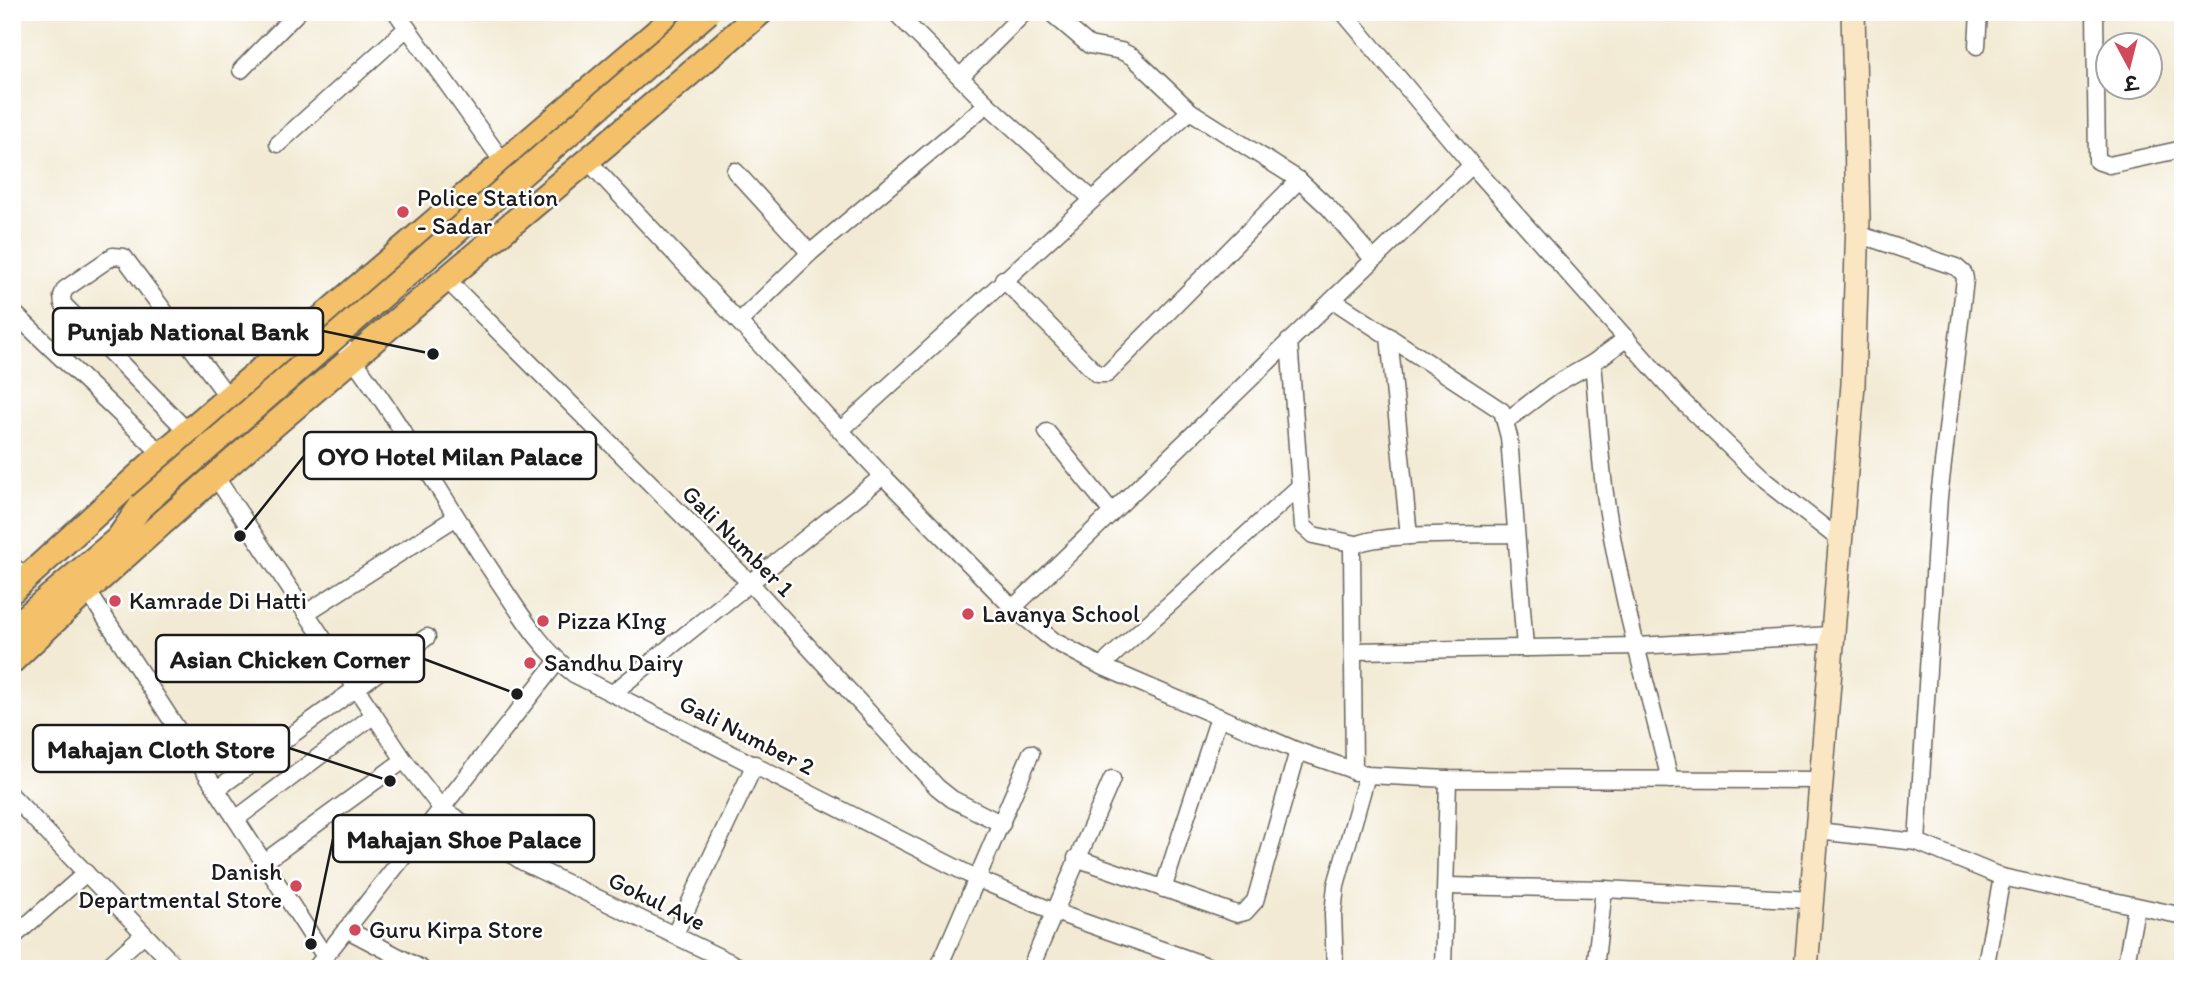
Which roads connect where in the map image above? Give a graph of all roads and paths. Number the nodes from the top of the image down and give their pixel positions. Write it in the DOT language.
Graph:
graph roads {
  1 [pos="298,12"];
  2 [pos="396,12"];
  3 [pos="708,12"];
  4 [pos="761,12"];
  5 [pos="895,12"];
  6 [pos="1026,12"];
  7 [pos="1050,12"];
  8 [pos="1343,12"];
  9 [pos="1853,12"];
  10 [pos="1979,12"];
  11 [pos="2095,12"];
  12 [pos="676,13"];
  13 [pos="407,28"];
  14 [pos="1977,46"];
  15 [pos="241,70"];
  16 [pos="960,77"];
  17 [pos="987,104"];
  18 [pos="1189,111"];
  19 [pos="278,144"];
  20 [pos="2183,149"];
  21 [pos="503,162"];
  22 [pos="589,162"];
  23 [pos="1472,165"];
  24 [pos="735,171"];
  25 [pos="1299,180"];
  26 [pos="1092,199"];
  27 [pos="1858,234"];
  28 [pos="810,253"];
  29 [pos="1373,259"];
  30 [pos="1003,279"];
  31 [pos="447,280"];
  32 [pos="1333,300"];
  33 [pos="12,311"];
  34 [pos="321,318"];
  35 [pos="739,322"];
  36 [pos="1389,336"];
  37 [pos="1627,338"];
  38 [pos="1289,341"];
  39 [pos="354,358"];
  40 [pos="1593,363"];
  41 [pos="229,397"];
  42 [pos="1506,421"];
  43 [pos="842,429"];
  44 [pos="1048,432"];
  45 [pos="189,433"];
  46 [pos="162,454"];
  47 [pos="883,475"];
  48 [pos="215,476"];
  49 [pos="1300,486"];
  50 [pos="141,506"];
  51 [pos="1111,511"];
  52 [pos="455,517"];
  53 [pos="1514,534"];
  54 [pos="1409,536"];
  55 [pos="1840,540"];
  56 [pos="1356,544"];
  57 [pos="17,578"];
  58 [pos="751,584"];
  59 [pos="87,590"];
  60 [pos="12,607"];
  61 [pos="1013,608"];
  62 [pos="306,612"];
  63 [pos="12,629"];
  64 [pos="1831,635"];
  65 [pos="427,637"];
  66 [pos="1637,646"];
  67 [pos="1525,648"];
  68 [pos="1356,651"];
  69 [pos="12,661"];
  70 [pos="557,662"];
  71 [pos="1101,666"];
  72 [pos="355,687"];
  73 [pos="614,692"];
  74 [pos="374,715"];
  75 [pos="1219,717"];
  76 [pos="1298,751"];
  77 [pos="1031,753"];
  78 [pos="404,760"];
  79 [pos="755,764"];
  80 [pos="1361,774"];
  81 [pos="1112,779"];
  82 [pos="1448,779"];
  83 [pos="1670,779"];
  84 [pos="1819,780"];
  85 [pos="217,789"];
  86 [pos="12,796"];
  87 [pos="442,809"];
  88 [pos="236,819"];
  89 [pos="1002,824"];
  90 [pos="1817,831"];
  91 [pos="1917,842"];
  92 [pos="1076,858"];
  93 [pos="264,862"];
  94 [pos="86,873"];
  95 [pos="2002,877"];
  96 [pos="978,879"];
  97 [pos="1446,886"];
  98 [pos="1163,889"];
  99 [pos="1604,889"];
  100 [pos="1812,900"];
  101 [pos="2136,908"];
  102 [pos="1055,912"];
  103 [pos="2183,916"];
  104 [pos="346,929"];
  105 [pos="144,934"];
  106 [pos="675,934"];
  107 [pos="12,938"];
  108 [pos="319,962"];
  109 [pos="105,969"];
  110 [pos="178,969"];
  111 [pos="422,969"];
  112 [pos="744,969"];
  113 [pos="938,969"];
  114 [pos="1030,969"];
  115 [pos="1216,969"];
  116 [pos="1335,969"];
  117 [pos="1443,969"];
  118 [pos="1595,969"];
  119 [pos="1805,969"];
  120 [pos="1984,969"];
  121 [pos="2125,969"];
  1 -- 15 [label="street"];
  2 -- 13 [label="street"];
  3 -- 50 [label="main road, bridge"];
  4 -- 22 [label="main road"];
  5 -- 16 [label="street"];
  6 -- 16 [label="street"];
  7 -- 18 [label="street"];
  8 -- 23 [label="street"];
  9 -- 27 [label="street"];
  10 -- 14 [label="street"];
  11 -- 20 [label="street"];
  12 -- 21 [label="main road"];
  13 -- 19 [label="street"];
  13 -- 21 [label="street"];
  16 -- 17 [label="street"];
  17 -- 26 [label="street"];
  17 -- 28 [label="street"];
  18 -- 25 [label="street"];
  18 -- 26 [label="street"];
  21 -- 34 [label="main road"];
  22 -- 31 [label="main road"];
  22 -- 35 [label="street"];
  23 -- 29 [label="street"];
  23 -- 37 [label="street"];
  24 -- 28 [label="street"];
  25 -- 29 [label="street"];
  25 -- 30 [label="street"];
  26 -- 30 [label="street"];
  27 -- 55 [label="street"];
  27 -- 91 [label="street"];
  28 -- 35 [label="street"];
  29 -- 32 [label="street"];
  30 -- 43 [label="street"];
  31 -- 39 [label="main road"];
  31 -- 58 [label="street, Gali Number 1"];
  32 -- 36 [label="street"];
  32 -- 38 [label="street"];
  33 -- 46 [label="street"];
  34 -- 39 [label="street, Gali Number 2"];
  34 -- 41 [label="main road"];
  35 -- 43 [label="street"];
  36 -- 42 [label="street"];
  36 -- 54 [label="street"];
  37 -- 40 [label="street"];
  37 -- 55 [label="street"];
  38 -- 49 [label="street"];
  38 -- 51 [label="street"];
  39 -- 48 [label="main road"];
  39 -- 52 [label="street, Gali Number 2"];
  40 -- 42 [label="street"];
  40 -- 66 [label="street"];
  41 -- 45 [label="main road"];
  41 -- 45 [label="street"];
  42 -- 53 [label="street"];
  43 -- 47 [label="street"];
  44 -- 51 [label="street"];
  45 -- 46 [label="main road"];
  46 -- 57 [label="main road"];
  47 -- 58 [label="street"];
  47 -- 61 [label="street"];
  48 -- 59 [label="main road"];
  48 -- 62 [label="street, Gokul Ave"];
  49 -- 56 [label="street"];
  49 -- 71 [label="street"];
  50 -- 60 [label="main road"];
  50 -- 63 [label="main road"];
  51 -- 61 [label="street"];
  52 -- 62 [label="street"];
  52 -- 70 [label="street, Gali Number 2"];
  53 -- 54 [label="street"];
  53 -- 67 [label="street"];
  54 -- 56 [label="street"];
  55 -- 64 [label="street"];
  56 -- 68 [label="street"];
  58 -- 73 [label="street"];
  58 -- 89 [label="street, Gali Number 1"];
  59 -- 69 [label="main road"];
  59 -- 85 [label="street"];
  61 -- 71 [label="street"];
  62 -- 72 [label="street, Gokul Ave"];
  64 -- 66 [label="street"];
  64 -- 84 [label="street"];
  65 -- 72 [label="street"];
  66 -- 67 [label="street"];
  66 -- 83 [label="street"];
  67 -- 68 [label="street"];
  68 -- 80 [label="street"];
  70 -- 73 [label="street, Gali Number 2"];
  70 -- 87 [label="street"];
  71 -- 75 [label="street"];
  72 -- 74 [label="street, Gokul Ave"];
  72 -- 85 [label="street"];
  73 -- 79 [label="street, Gali Number 2"];
  74 -- 78 [label="street, Gokul Ave"];
  74 -- 88 [label="street"];
  75 -- 76 [label="street"];
  75 -- 98 [label="street"];
  76 -- 80 [label="street"];
  76 -- 98 [label="street"];
  77 -- 89 [label="street"];
  78 -- 87 [label="street, Gokul Ave"];
  78 -- 93 [label="street"];
  79 -- 96 [label="street, Gali Number 2"];
  79 -- 106 [label="street"];
  80 -- 82 [label="street"];
  80 -- 116 [label="street"];
  81 -- 92 [label="street"];
  82 -- 83 [label="street"];
  82 -- 97 [label="street"];
  83 -- 84 [label="street"];
  84 -- 90 [label="street"];
  85 -- 88 [label="street"];
  86 -- 94 [label="street"];
  87 -- 104 [label="street"];
  87 -- 106 [label="street, Gokul Ave"];
  88 -- 93 [label="street"];
  89 -- 96 [label="street"];
  90 -- 91 [label="street"];
  90 -- 100 [label="street"];
  91 -- 95 [label="street"];
  92 -- 98 [label="street"];
  92 -- 102 [label="street"];
  93 -- 108 [label="street"];
  94 -- 105 [label="street"];
  94 -- 107 [label="street"];
  95 -- 101 [label="street"];
  95 -- 120 [label="street"];
  96 -- 102 [label="street, Gali Number 2"];
  96 -- 113 [label="street"];
  97 -- 99 [label="street"];
  97 -- 117 [label="street"];
  99 -- 100 [label="street"];
  99 -- 118 [label="street"];
  100 -- 119 [label="street"];
  101 -- 103 [label="street"];
  101 -- 121 [label="street"];
  102 -- 114 [label="street"];
  102 -- 115 [label="street, Gali Number 2"];
  104 -- 108 [label="street"];
  104 -- 111 [label="street"];
  105 -- 109 [label="street"];
  105 -- 110 [label="street"];
  106 -- 112 [label="street, Gokul Ave"];
}
